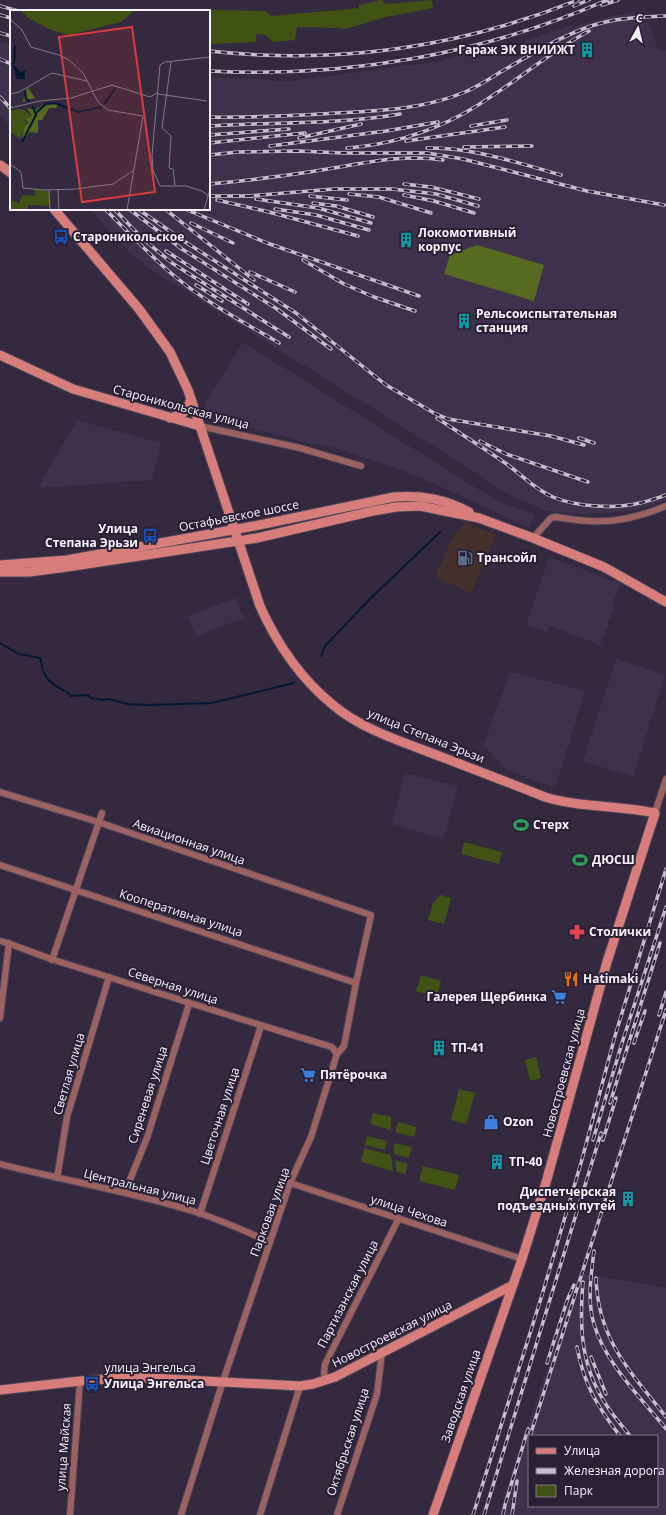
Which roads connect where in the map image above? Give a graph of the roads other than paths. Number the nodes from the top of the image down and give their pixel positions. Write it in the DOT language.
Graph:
graph roads {
  1 [pos="0,165"];
  2 [pos="10,171"];
  3 [pos="55,210"];
  4 [pos="0,355"];
  5 [pos="191,399"];
  6 [pos="170,418"];
  7 [pos="200,426"];
  8 [pos="361,466"];
  9 [pos="666,506"];
  10 [pos="479,518"];
  11 [pos="234,530"];
  12 [pos="533,538"];
  13 [pos="238,541"];
  14 [pos="0,565"];
  15 [pos="0,572"];
  16 [pos="666,602"];
  17 [pos="666,779"];
  18 [pos="0,792"];
  19 [pos="102,813"];
  20 [pos="655,813"];
  21 [pos="98,822"];
  22 [pos="0,865"];
  23 [pos="76,890"];
  24 [pos="371,915"];
  25 [pos="0,941"];
  26 [pos="9,943"];
  27 [pos="52,960"];
  28 [pos="109,977"];
  29 [pos="356,983"];
  30 [pos="189,1004"];
  31 [pos="0,1018"];
  32 [pos="261,1026"];
  33 [pos="337,1054"];
  34 [pos="0,1164"];
  35 [pos="56,1178"];
  36 [pos="290,1183"];
  37 [pos="125,1192"];
  38 [pos="200,1214"];
  39 [pos="399,1218"];
  40 [pos="270,1242"];
  41 [pos="522,1259"];
  42 [pos="512,1285"];
  43 [pos="382,1352"];
  44 [pos="325,1380"];
  45 [pos="80,1381"];
  46 [pos="223,1381"];
  47 [pos="300,1386"];
  48 [pos="0,1390"];
  49 [pos="70,1515"];
  50 [pos="181,1515"];
  51 [pos="260,1515"];
  52 [pos="337,1515"];
  53 [pos="433,1515"];
  1 -- 2 [label="street"];
  3 -- 5 [label="street, улица Степана Эрьзи"];
  4 -- 6 [label="street, Староникольская улица"];
  5 -- 6 [label="street"];
  5 -- 7 [label="street, улица Степана Эрьзи"];
  6 -- 7 [label="street, Староникольская улица"];
  7 -- 8 [label="street, Староникольская улица"];
  7 -- 11 [label="street, улица Степана Эрьзи"];
  9 -- 12 [label="street"];
  10 -- 11 [label="street, Остафьевское шоссе"];
  10 -- 12 [label="street, Остафьевское шоссе"];
  10 -- 13 [label="street, Остафьевское шоссе"];
  11 -- 13 [label="street, улица Степана Эрьзи"];
  11 -- 14 [label="street, Остафьевское шоссе"];
  12 -- 16 [label="street, Остафьевское шоссе"];
  13 -- 15 [label="street, Остафьевское шоссе"];
  13 -- 20 [label="street, улица Степана Эрьзи"];
  17 -- 20 [label="street, Новостроевская улица"];
  18 -- 21 [label="street, Авиационная улица"];
  19 -- 21 [label="street"];
  20 -- 41 [label="street, Новостроевская улица"];
  21 -- 23 [label="street"];
  21 -- 24 [label="street, Авиационная улица"];
  22 -- 23 [label="street, Кооперативная улица"];
  23 -- 27 [label="street"];
  23 -- 29 [label="street, Кооперативная улица"];
  24 -- 29 [label="street, Парковая улица"];
  25 -- 26 [label="street, Северная улица"];
  26 -- 27 [label="street, Северная улица"];
  26 -- 31 [label="street"];
  27 -- 28 [label="street, Северная улица"];
  28 -- 30 [label="street, Северная улица"];
  28 -- 35 [label="street, Светлая улица"];
  29 -- 33 [label="street, Парковая улица"];
  30 -- 32 [label="street, Северная улица"];
  30 -- 37 [label="street, Сиреневая улица"];
  32 -- 33 [label="street, Северная улица"];
  32 -- 38 [label="street, Цветочная улица"];
  33 -- 36 [label="street, Парковая улица"];
  34 -- 35 [label="street, Центральная улица"];
  35 -- 37 [label="street, Центральная улица"];
  36 -- 39 [label="street, улица Чехова"];
  36 -- 40 [label="street, Парковая улица"];
  37 -- 38 [label="street, Центральная улица"];
  38 -- 40 [label="street, Центральная улица"];
  39 -- 41 [label="street, улица Чехова"];
  39 -- 44 [label="street, Партизанская улица"];
  40 -- 46 [label="street, Парковая улица"];
  41 -- 42 [label="street, Новостроевская улица"];
  42 -- 43 [label="street, Новостроевская улица"];
  42 -- 53 [label="street, Заводская улица"];
  43 -- 44 [label="street, Новостроевская улица"];
  43 -- 52 [label="street, Октябрьская улица"];
  44 -- 47 [label="street, Новостроевская улица"];
  45 -- 46 [label="street, улица Энгельса"];
  45 -- 48 [label="street, улица Энгельса"];
  45 -- 49 [label="street, улица Майская"];
  46 -- 47 [label="street, улица Энгельса"];
  46 -- 50 [label="street, Парковая улица"];
  47 -- 51 [label="street"];
}
